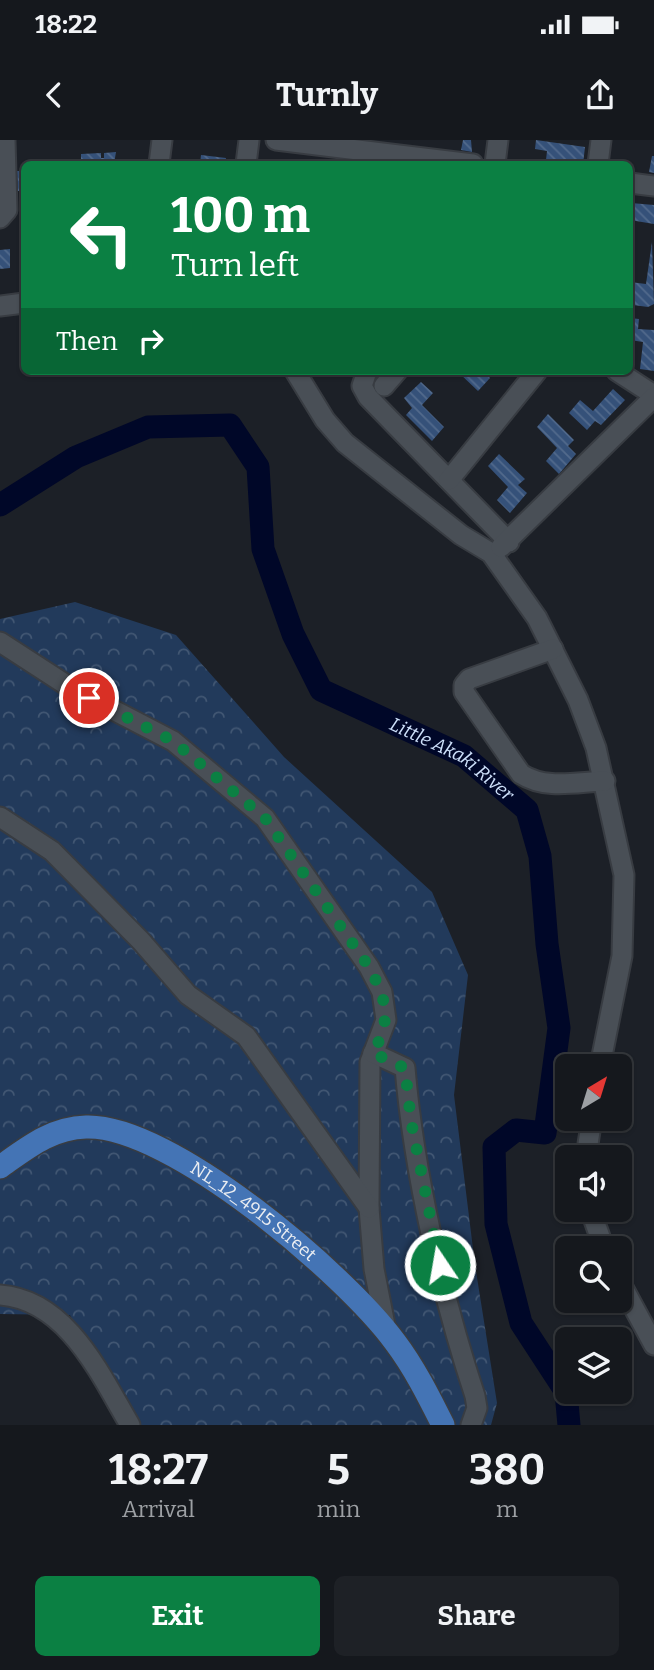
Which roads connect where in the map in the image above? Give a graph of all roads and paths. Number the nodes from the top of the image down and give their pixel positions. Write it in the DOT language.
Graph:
graph roads {
  1 [pos="5,140"];
  2 [pos="162,140"];
  3 [pos="249,140"];
  4 [pos="276,140"];
  5 [pos="498,140"];
  6 [pos="601,140"];
  7 [pos="310,142"];
  8 [pos="330,156"];
  9 [pos="159,161"];
  10 [pos="246,161"];
  11 [pos="415,161"];
  12 [pos="495,161"];
  13 [pos="598,161"];
  14 [pos="633,183"];
  15 [pos="654,186"];
  16 [pos="0,218"];
  17 [pos="21,303"];
  18 [pos="0,306"];
  19 [pos="297,375"];
  20 [pos="366,375"];
  21 [pos="394,375"];
  22 [pos="530,375"];
  23 [pos="623,375"];
  24 [pos="384,386"];
  25 [pos="654,396"];
  26 [pos="449,480"];
  27 [pos="509,541"];
  28 [pos="491,553"];
  29 [pos="0,642"];
  30 [pos="553,649"];
  31 [pos="605,781"];
  32 [pos="0,817"];
  33 [pos="373,1053"];
  34 [pos="602,1054"];
  35 [pos="0,1167"];
  36 [pos="0,1174"];
  37 [pos="369,1209"];
  38 [pos="0,1295"];
  39 [pos="632,1304"];
  40 [pos="386,1330"];
  41 [pos="654,1345"];
  42 [pos="130,1425"];
  43 [pos="435,1425"];
  44 [pos="443,1425"];
  45 [pos="471,1425"];
  1 -- 16 [label="street"];
  2 -- 9 [label="street"];
  3 -- 10 [label="street"];
  4 -- 7 [label="street"];
  5 -- 12 [label="street"];
  6 -- 13 [label="street"];
  7 -- 8 [label="street"];
  8 -- 11 [label="street"];
  14 -- 15 [label="street"];
  17 -- 18 [label="street"];
  19 -- 28 [label="street"];
  20 -- 26 [label="street"];
  21 -- 24 [label="street"];
  22 -- 26 [label="street"];
  23 -- 25 [label="street"];
  25 -- 27 [label="street"];
  26 -- 27 [label="street"];
  27 -- 28 [label="street"];
  28 -- 30 [label="street"];
  29 -- 33 [label="street"];
  30 -- 31 [label="street"];
  30 -- 31 [label="street"];
  31 -- 34 [label="street"];
  32 -- 37 [label="street"];
  33 -- 37 [label="street"];
  33 -- 45 [label="street"];
  35 -- 40 [label="main road, NL_12_4915 Street"];
  36 -- 43 [label="main road, NL_12_4915 Street"];
  37 -- 40 [label="street"];
  38 -- 42 [label="street"];
  39 -- 41 [label="street"];
  40 -- 44 [label="main road, NL_12_4915 Street"];
}
